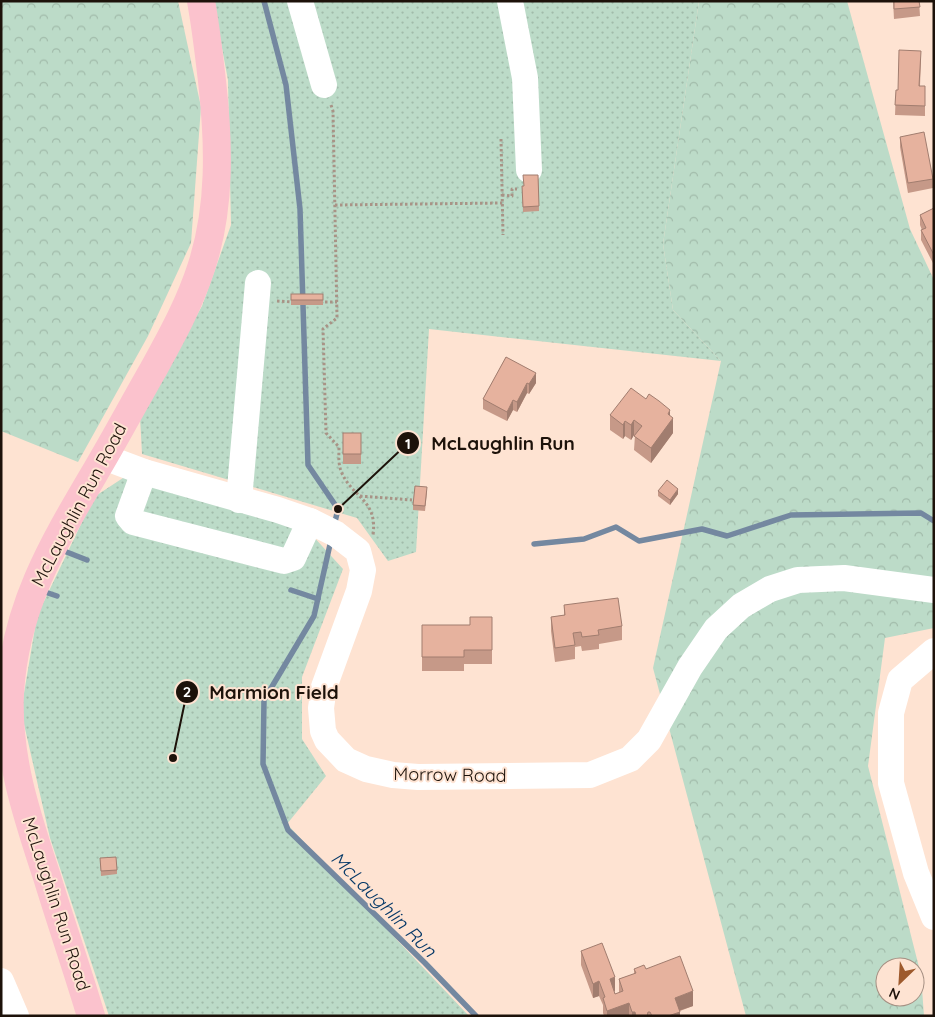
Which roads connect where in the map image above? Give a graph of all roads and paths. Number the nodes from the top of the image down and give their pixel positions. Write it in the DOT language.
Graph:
graph roads {
  1 [pos="201,1"];
  2 [pos="300,1"];
  3 [pos="510,1"];
  4 [pos="324,86"];
  5 [pos="501,139"];
  6 [pos="524,180"];
  7 [pos="502,196"];
  8 [pos="502,203"];
  9 [pos="335,205"];
  10 [pos="503,235"];
  11 [pos="258,283"];
  12 [pos="280,302"];
  13 [pos="299,302"];
  14 [pos="315,302"];
  15 [pos="337,302"];
  16 [pos="104,457"];
  17 [pos="144,472"];
  18 [pos="360,496"];
  19 [pos="239,500"];
  20 [pos="412,500"];
  21 [pos="316,523"];
  22 [pos="353,547"];
  23 [pos="934,590"];
  24 [pos="934,651"];
  25 [pos="934,918"];
  26 [pos="1,981"];
  27 [pos="16,1016"];
  28 [pos="91,1016"];
  1 -- 16 [label="main road, McLaughlin Run Road"];
  2 -- 4 [label="street"];
  3 -- 6 [label="street"];
  4 -- 9 [label="path"];
  5 -- 7 [label="path"];
  6 -- 7 [label="path"];
  7 -- 8 [label="path"];
  8 -- 9 [label="path"];
  8 -- 10 [label="path"];
  9 -- 15 [label="path"];
  11 -- 19 [label="street"];
  12 -- 13 [label="path"];
  14 -- 15 [label="path"];
  15 -- 18 [label="path"];
  16 -- 17 [label="street"];
  16 -- 28 [label="main road, McLaughlin Run Road"];
  17 -- 19 [label="street"];
  17 -- 21 [label="street"];
  18 -- 20 [label="path"];
  18 -- 22 [label="path"];
  19 -- 21 [label="street"];
  21 -- 22 [label="street"];
  22 -- 23 [label="street, Morrow Road"];
  24 -- 25 [label="street"];
  26 -- 27 [label="street"];
}
